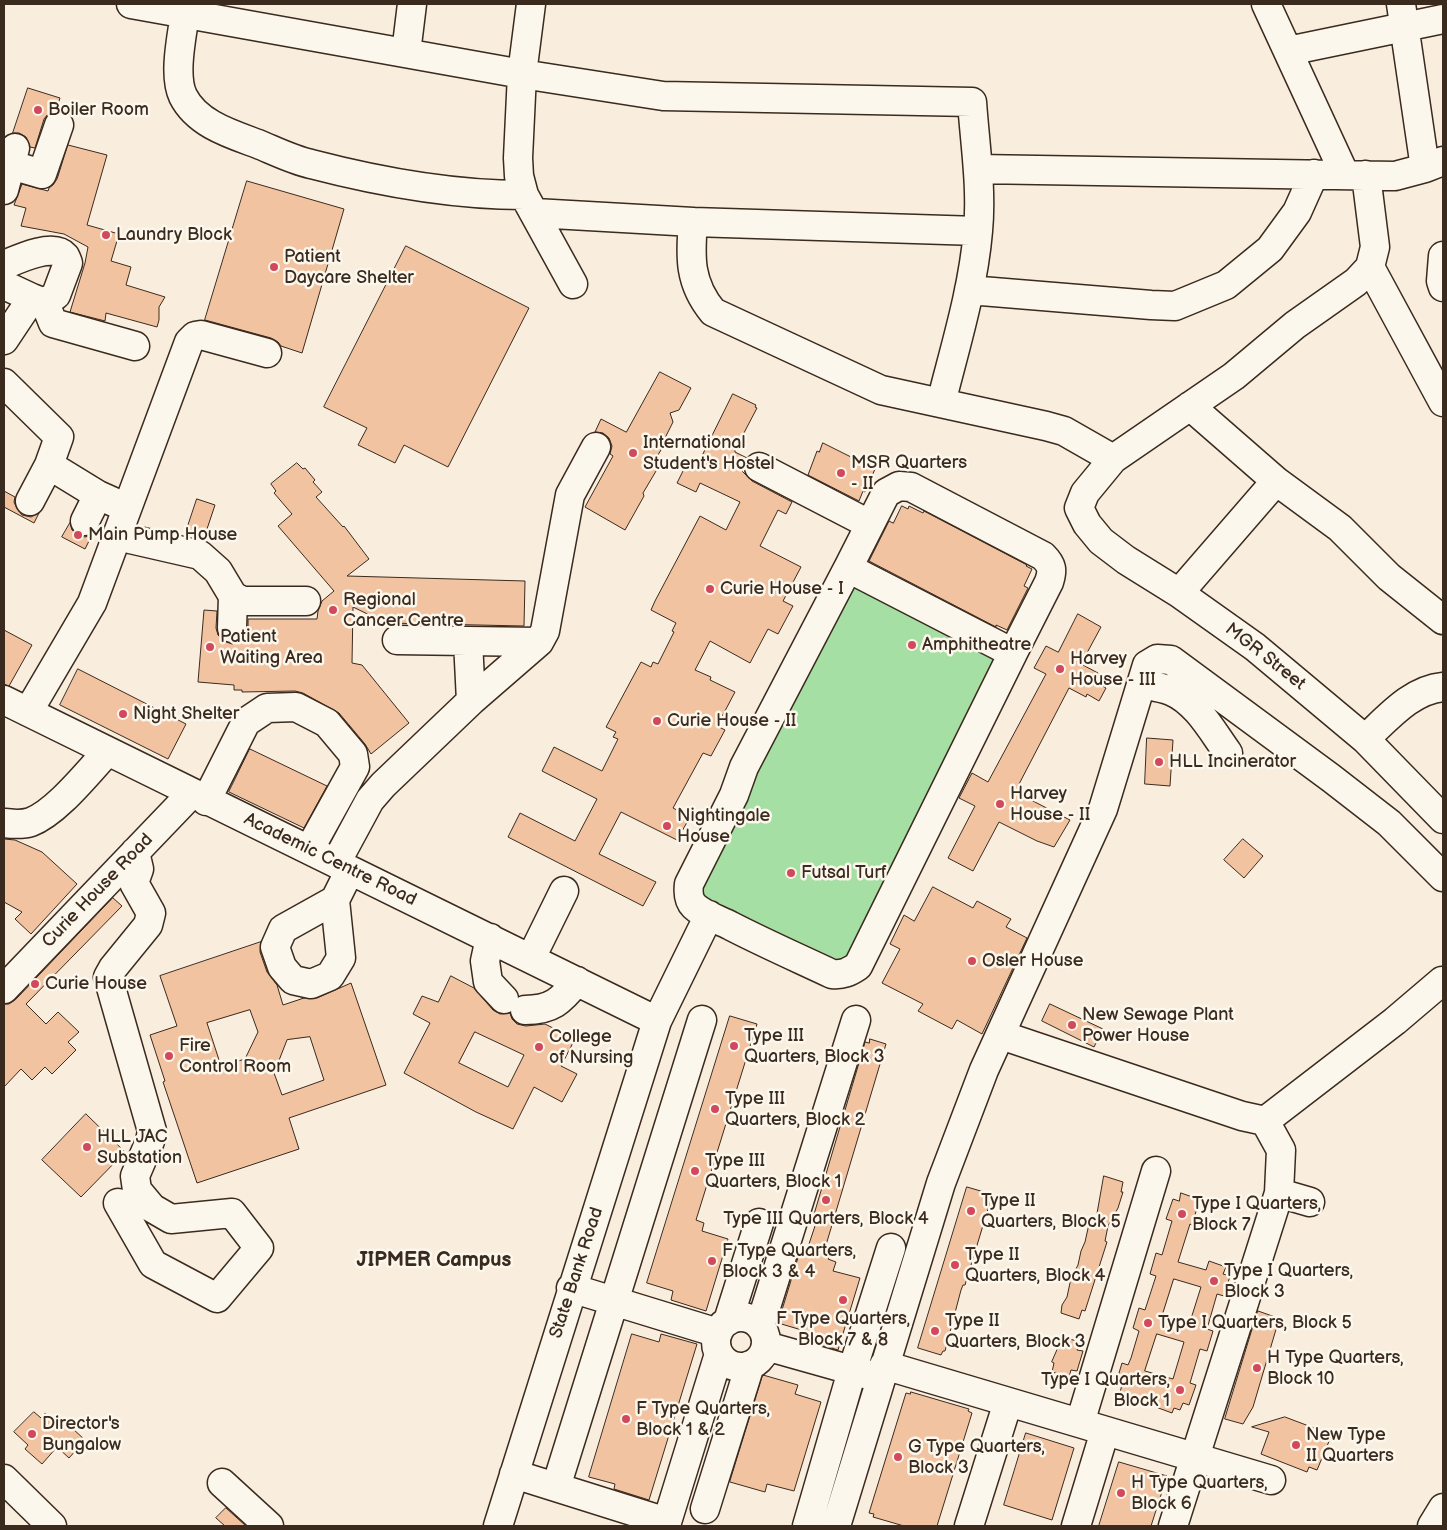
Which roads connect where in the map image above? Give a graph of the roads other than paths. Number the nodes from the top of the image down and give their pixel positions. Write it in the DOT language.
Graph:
graph roads {
  1 [pos="131,4"];
  2 [pos="412,4"];
  3 [pos="531,4"];
  4 [pos="1266,4"];
  5 [pos="185,13"];
  6 [pos="1403,16"];
  7 [pos="1443,19"];
  8 [pos="1288,51"];
  9 [pos="406,53"];
  10 [pos="522,74"];
  11 [pos="59,125"];
  12 [pos="1434,164"];
  13 [pos="10,168"];
  14 [pos="978,169"];
  15 [pos="1314,174"];
  16 [pos="1356,175"];
  17 [pos="529,204"];
  18 [pos="693,222"];
  19 [pos="978,231"];
  20 [pos="1443,256"];
  21 [pos="4,265"];
  22 [pos="1370,267"];
  23 [pos="573,284"];
  24 [pos="4,285"];
  25 [pos="1443,287"];
  26 [pos="970,290"];
  27 [pos="38,301"];
  28 [pos="4,340"];
  29 [pos="135,346"];
  30 [pos="267,353"];
  31 [pos="4,383"];
  32 [pos="1443,402"];
  33 [pos="941,403"];
  34 [pos="1190,406"];
  35 [pos="596,447"];
  36 [pos="1113,459"];
  37 [pos="49,465"];
  38 [pos="759,467"];
  39 [pos="1276,481"];
  40 [pos="98,495"];
  41 [pos="30,501"];
  42 [pos="127,508"];
  43 [pos="85,522"];
  44 [pos="869,524"];
  45 [pos="117,536"];
  46 [pos="848,568"];
  47 [pos="1179,593"];
  48 [pos="233,596"];
  49 [pos="306,601"];
  50 [pos="1443,620"];
  51 [pos="232,628"];
  52 [pos="397,640"];
  53 [pos="468,641"];
  54 [pos="538,642"];
  55 [pos="1013,653"];
  56 [pos="1141,684"];
  57 [pos="1443,687"];
  58 [pos="4,700"];
  59 [pos="471,701"];
  60 [pos="28,712"];
  61 [pos="1366,739"];
  62 [pos="107,752"];
  63 [pos="1228,753"];
  64 [pos="199,797"];
  65 [pos="1443,819"];
  66 [pos="4,823"];
  67 [pos="309,850"];
  68 [pos="135,852"];
  69 [pos="343,866"];
  70 [pos="1443,877"];
  71 [pos="564,891"];
  72 [pos="335,900"];
  73 [pos="709,915"];
  74 [pos="490,938"];
  75 [pos="531,958"];
  76 [pos="577,981"];
  77 [pos="1442,981"];
  78 [pos="4,989"];
  79 [pos="702,1020"];
  80 [pos="856,1020"];
  81 [pos="657,1021"];
  82 [pos="1001,1035"];
  83 [pos="1265,1121"];
  84 [pos="1156,1171"];
  85 [pos="1279,1193"];
  86 [pos="1310,1202"];
  87 [pos="118,1203"];
  88 [pos="759,1223"];
  89 [pos="890,1248"];
  90 [pos="572,1288"];
  91 [pos="614,1301"];
  92 [pos="721,1336"];
  93 [pos="759,1346"];
  94 [pos="852,1371"];
  95 [pos="882,1372"];
  96 [pos="1008,1402"];
  97 [pos="1093,1427"];
  98 [pos="1195,1457"];
  99 [pos="514,1474"];
  100 [pos="4,1479"];
  101 [pos="1271,1480"];
  102 [pos="222,1483"];
  103 [pos="556,1487"];
  104 [pos="1443,1508"];
  105 [pos="705,1509"];
  106 [pos="52,1526"];
  107 [pos="269,1526"];
  108 [pos="498,1526"];
  109 [pos="807,1526"];
  110 [pos="836,1526"];
  111 [pos="969,1526"];
  112 [pos="1076,1526"];
  113 [pos="1173,1526"];
  114 [pos="1432,1526"];
  1 -- 5 [label="street"];
  2 -- 9 [label="street"];
  3 -- 10 [label="street"];
  4 -- 8 [label="street"];
  5 -- 9 [label="street"];
  5 -- 17 [label="street"];
  6 -- 7 [label="street"];
  6 -- 8 [label="street"];
  6 -- 12 [label="street"];
  8 -- 16 [label="street"];
  9 -- 10 [label="street"];
  10 -- 14 [label="street"];
  10 -- 17 [label="street"];
  11 -- 13 [label="street"];
  12 -- 16 [label="street"];
  14 -- 15 [label="street"];
  14 -- 19 [label="street"];
  15 -- 16 [label="street"];
  15 -- 26 [label="street"];
  16 -- 22 [label="street"];
  17 -- 18 [label="street"];
  17 -- 23 [label="street"];
  18 -- 19 [label="street"];
  18 -- 33 [label="street"];
  19 -- 26 [label="street"];
  20 -- 25 [label="street"];
  21 -- 27 [label="street"];
  22 -- 32 [label="street"];
  22 -- 34 [label="street"];
  24 -- 27 [label="street"];
  26 -- 33 [label="street"];
  27 -- 28 [label="street"];
  27 -- 29 [label="street"];
  30 -- 42 [label="street"];
  31 -- 37 [label="street"];
  33 -- 36 [label="street"];
  34 -- 36 [label="street"];
  34 -- 39 [label="street"];
  35 -- 54 [label="street"];
  36 -- 47 [label="street, MGR Street"];
  37 -- 40 [label="street"];
  37 -- 41 [label="street"];
  38 -- 44 [label="street"];
  39 -- 47 [label="street"];
  39 -- 50 [label="street"];
  40 -- 42 [label="street"];
  40 -- 43 [label="street"];
  42 -- 45 [label="street"];
  44 -- 46 [label="street"];
  44 -- 55 [label="street"];
  45 -- 48 [label="street"];
  45 -- 60 [label="street"];
  46 -- 55 [label="street"];
  46 -- 73 [label="street"];
  47 -- 61 [label="street, MGR Street"];
  48 -- 49 [label="street"];
  48 -- 51 [label="street"];
  52 -- 53 [label="street"];
  53 -- 54 [label="street"];
  53 -- 59 [label="street"];
  54 -- 59 [label="street"];
  55 -- 73 [label="street"];
  56 -- 63 [label="street"];
  56 -- 70 [label="street"];
  56 -- 82 [label="street"];
  57 -- 61 [label="street"];
  58 -- 60 [label="street, Academic Centre Road"];
  59 -- 69 [label="street"];
  60 -- 62 [label="street, Academic Centre Road"];
  61 -- 65 [label="street, MGR Street"];
  62 -- 64 [label="street, Academic Centre Road"];
  62 -- 66 [label="street"];
  64 -- 67 [label="street, Academic Centre Road"];
  64 -- 67 [label="street, Curie House Road"];
  64 -- 68 [label="street, Curie House Road"];
  67 -- 69 [label="street, Academic Centre Road"];
  68 -- 78 [label="street, Curie House Road"];
  68 -- 87 [label="street"];
  69 -- 72 [label="street"];
  69 -- 74 [label="street, Academic Centre Road"];
  71 -- 75 [label="street"];
  73 -- 81 [label="street, State Bank Road"];
  74 -- 75 [label="street, Academic Centre Road"];
  74 -- 76 [label="street"];
  75 -- 76 [label="street, Academic Centre Road"];
  76 -- 81 [label="street, Academic Centre Road"];
  77 -- 83 [label="street"];
  79 -- 91 [label="street"];
  80 -- 93 [label="street"];
  81 -- 90 [label="street, State Bank Road"];
  82 -- 83 [label="street"];
  82 -- 95 [label="street"];
  83 -- 85 [label="street"];
  84 -- 97 [label="street"];
  85 -- 86 [label="street"];
  85 -- 98 [label="street"];
  88 -- 92 [label="street"];
  89 -- 94 [label="street"];
  90 -- 91 [label="street"];
  90 -- 99 [label="street, State Bank Road"];
  91 -- 92 [label="street"];
  91 -- 103 [label="street"];
  92 -- 93 [label="street"];
  92 -- 93 [label="street"];
  92 -- 103 [label="street"];
  93 -- 94 [label="street"];
  93 -- 105 [label="street"];
  94 -- 95 [label="street"];
  94 -- 109 [label="street"];
  95 -- 96 [label="street"];
  95 -- 110 [label="street"];
  96 -- 97 [label="street"];
  96 -- 111 [label="street"];
  97 -- 98 [label="street"];
  97 -- 112 [label="street"];
  98 -- 101 [label="street"];
  98 -- 113 [label="street"];
  99 -- 103 [label="street"];
  99 -- 108 [label="street, State Bank Road"];
  100 -- 106 [label="street"];
  102 -- 107 [label="street"];
  104 -- 114 [label="street"];
}
